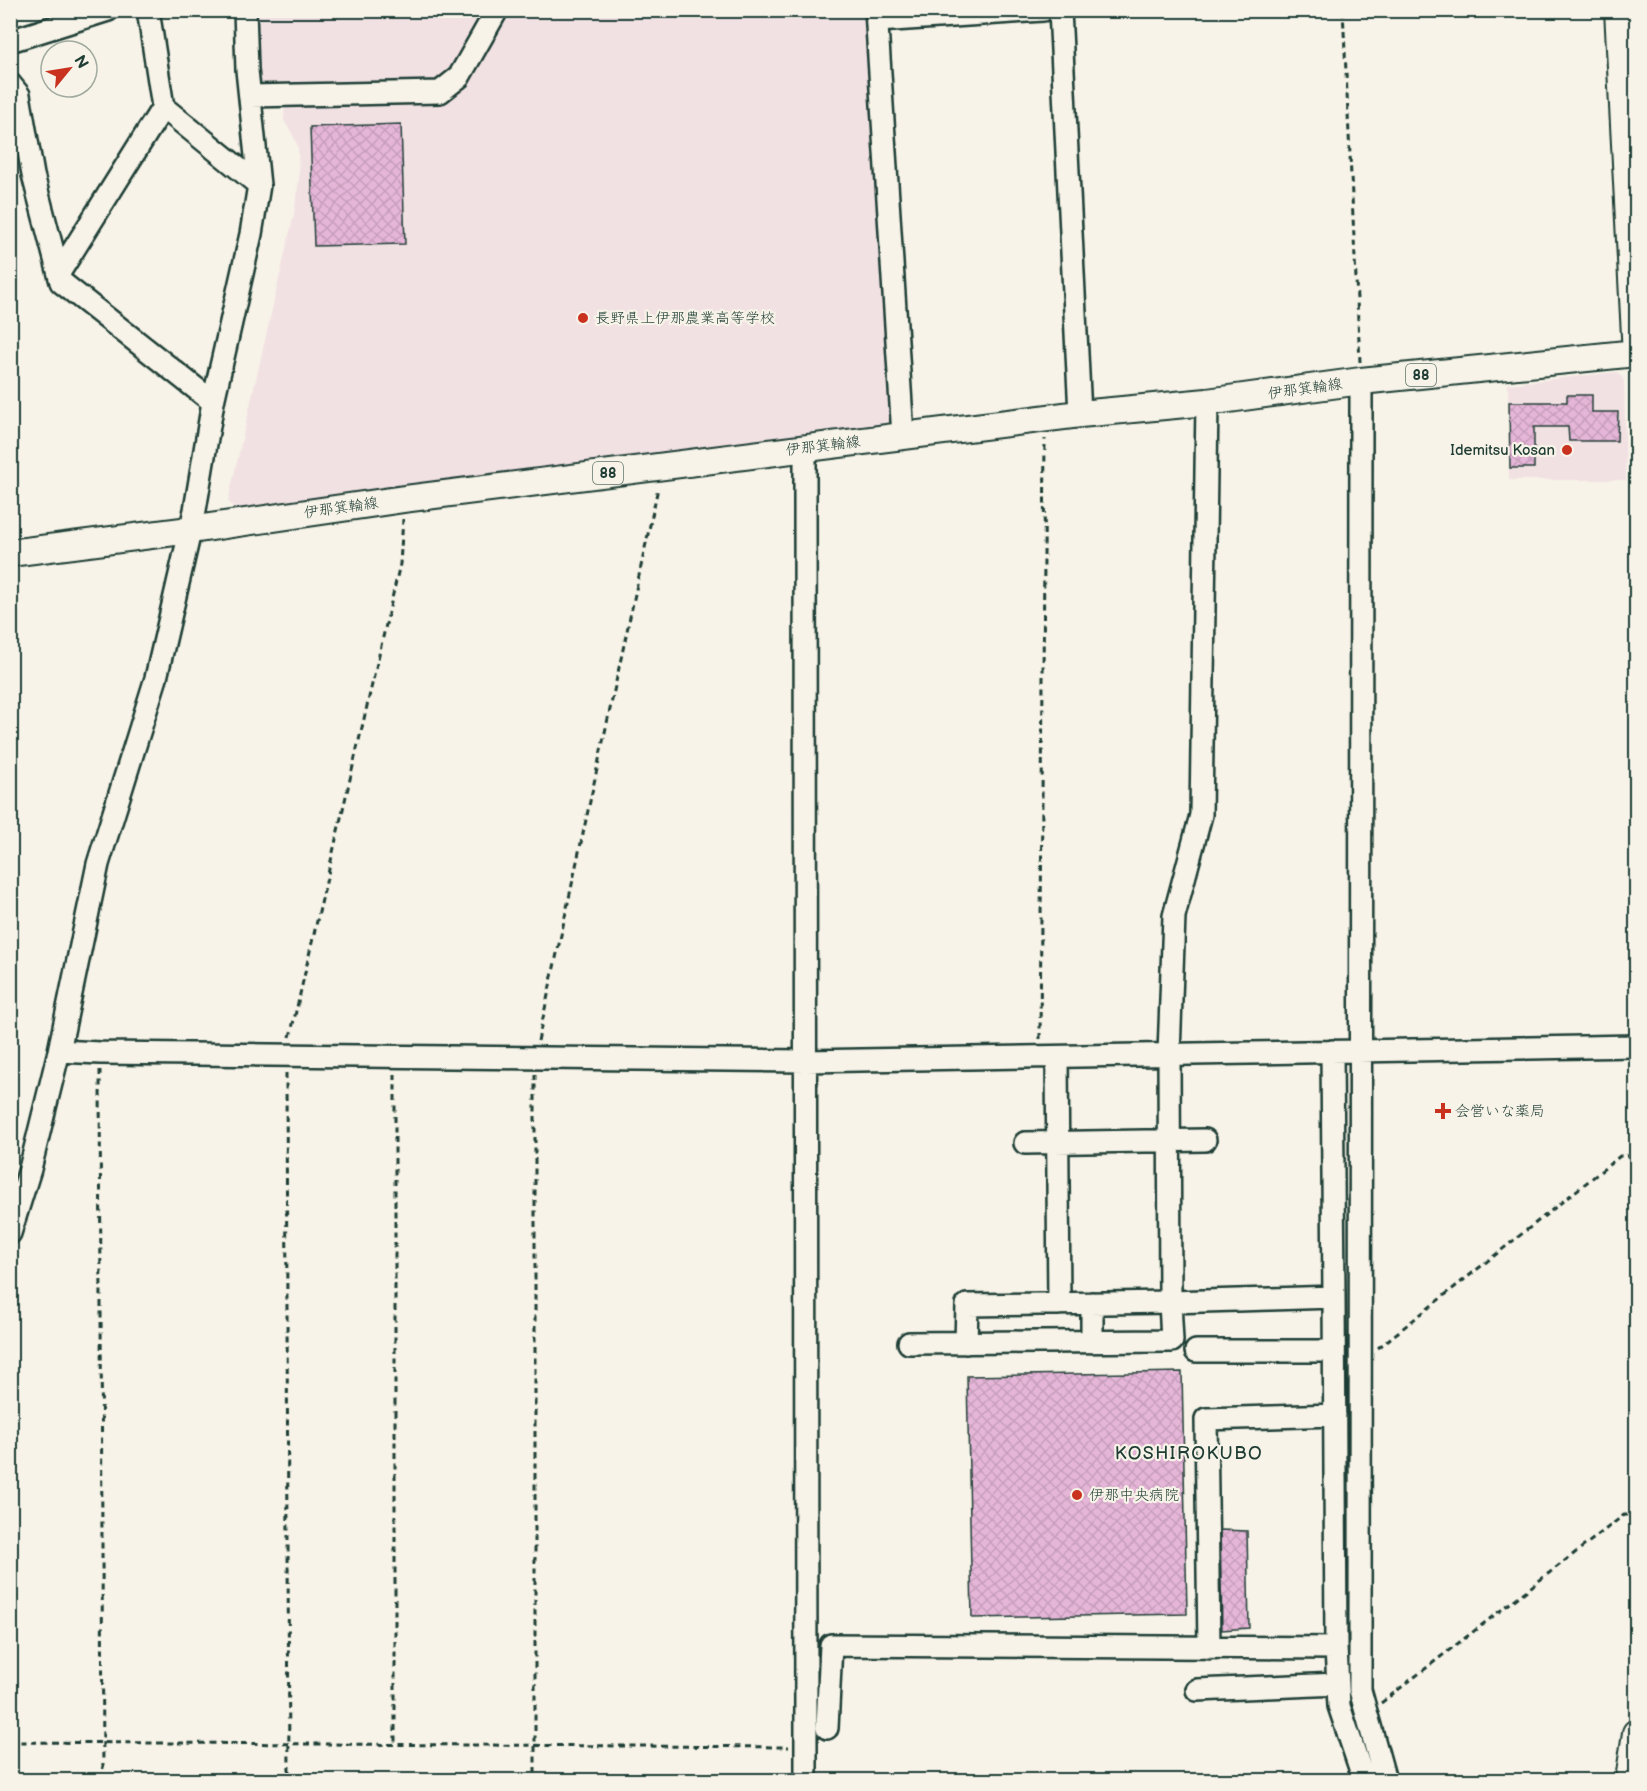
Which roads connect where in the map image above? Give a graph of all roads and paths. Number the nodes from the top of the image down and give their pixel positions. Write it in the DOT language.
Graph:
graph roads {
  1 [pos="108,10"];
  2 [pos="148,10"];
  3 [pos="245,10"];
  4 [pos="497,10"];
  5 [pos="1043,10"];
  6 [pos="1060,10"];
  7 [pos="1343,10"];
  8 [pos="1618,10"];
  9 [pos="877,16"];
  10 [pos="10,40"];
  11 [pos="10,84"];
  12 [pos="250,96"];
  13 [pos="163,107"];
  14 [pos="259,185"];
  15 [pos="58,273"];
  16 [pos="1636,354"];
  17 [pos="1360,381"];
  18 [pos="213,402"];
  19 [pos="1207,402"];
  20 [pos="1080,414"];
  21 [pos="1046,420"];
  22 [pos="903,436"];
  23 [pos="805,449"];
  24 [pos="663,466"];
  25 [pos="404,499"];
  26 [pos="190,531"];
  27 [pos="10,553"];
  28 [pos="1636,1046"];
  29 [pos="59,1051"];
  30 [pos="1332,1051"];
  31 [pos="1361,1051"];
  32 [pos="100,1053"];
  33 [pos="1169,1054"];
  34 [pos="286,1055"];
  35 [pos="395,1057"];
  36 [pos="534,1057"];
  37 [pos="1048,1058"];
  38 [pos="806,1061"];
  39 [pos="1205,1140"];
  40 [pos="1170,1141"];
  41 [pos="1025,1143"];
  42 [pos="1057,1143"];
  43 [pos="1636,1156"];
  44 [pos="10,1233"];
  45 [pos="1334,1296"];
  46 [pos="1170,1302"];
  47 [pos="1059,1304"];
  48 [pos="1092,1304"];
  49 [pos="1092,1342"];
  50 [pos="909,1343"];
  51 [pos="966,1343"];
  52 [pos="1196,1351"];
  53 [pos="1334,1351"];
  54 [pos="1360,1363"];
  55 [pos="1335,1415"];
  56 [pos="1636,1515"];
  57 [pos="1209,1648"];
  58 [pos="1336,1648"];
  59 [pos="1338,1684"];
  60 [pos="1197,1690"];
  61 [pos="1365,1715"];
  62 [pos="827,1728"];
  63 [pos="1636,1732"];
  64 [pos="10,1742"];
  65 [pos="103,1742"];
  66 [pos="289,1745"];
  67 [pos="395,1745"];
  68 [pos="535,1745"];
  69 [pos="806,1748"];
  70 [pos="102,1780"];
  71 [pos="289,1780"];
  72 [pos="535,1780"];
  73 [pos="806,1780"];
  74 [pos="1362,1780"];
  75 [pos="1385,1780"];
  76 [pos="1629,1780"];
  1 -- 10 [label="street"];
  2 -- 13 [label="street"];
  3 -- 12 [label="street"];
  4 -- 12 [label="street"];
  5 -- 9 [label="street"];
  6 -- 20 [label="street"];
  7 -- 17 [label="path"];
  8 -- 16 [label="main road"];
  9 -- 22 [label="street"];
  11 -- 15 [label="street"];
  12 -- 14 [label="street"];
  13 -- 14 [label="street"];
  13 -- 15 [label="street"];
  14 -- 18 [label="street"];
  15 -- 18 [label="street"];
  16 -- 17 [label="main road, 伊那箕輪線 / 88"];
  17 -- 19 [label="main road, 伊那箕輪線 / 88"];
  17 -- 31 [label="street"];
  18 -- 26 [label="street"];
  19 -- 20 [label="main road, 伊那箕輪線 / 88"];
  19 -- 33 [label="street"];
  20 -- 21 [label="main road, 伊那箕輪線 / 88"];
  21 -- 22 [label="main road, 伊那箕輪線 / 88"];
  21 -- 37 [label="path"];
  22 -- 23 [label="main road, 伊那箕輪線 / 88"];
  23 -- 24 [label="main road, 伊那箕輪線 / 88"];
  23 -- 38 [label="street"];
  24 -- 25 [label="main road, 伊那箕輪線 / 88"];
  24 -- 36 [label="path"];
  25 -- 26 [label="main road, 伊那箕輪線 / 88"];
  25 -- 34 [label="path"];
  26 -- 27 [label="main road, 伊那箕輪線 / 88"];
  26 -- 29 [label="street"];
  28 -- 31 [label="street"];
  29 -- 32 [label="street"];
  29 -- 44 [label="street"];
  30 -- 31 [label="street"];
  30 -- 33 [label="street"];
  30 -- 45 [label="street"];
  31 -- 54 [label="street"];
  32 -- 34 [label="street"];
  32 -- 65 [label="path"];
  33 -- 37 [label="street"];
  33 -- 40 [label="street"];
  34 -- 35 [label="street"];
  34 -- 66 [label="path"];
  35 -- 36 [label="street"];
  35 -- 67 [label="path"];
  36 -- 38 [label="street"];
  36 -- 68 [label="path"];
  37 -- 38 [label="street"];
  37 -- 42 [label="street"];
  38 -- 69 [label="street"];
  39 -- 40 [label="street"];
  40 -- 42 [label="street"];
  40 -- 46 [label="street"];
  41 -- 42 [label="street"];
  42 -- 47 [label="street"];
  43 -- 54 [label="path"];
  45 -- 46 [label="street"];
  45 -- 53 [label="street"];
  46 -- 48 [label="street"];
  46 -- 49 [label="street"];
  47 -- 48 [label="street"];
  47 -- 51 [label="street"];
  48 -- 49 [label="street"];
  49 -- 51 [label="street"];
  50 -- 51 [label="street"];
  52 -- 53 [label="street"];
  53 -- 55 [label="street"];
  54 -- 61 [label="street"];
  55 -- 57 [label="street"];
  55 -- 58 [label="street"];
  56 -- 61 [label="path"];
  57 -- 58 [label="street"];
  57 -- 62 [label="street"];
  58 -- 59 [label="street"];
  59 -- 60 [label="street"];
  59 -- 74 [label="street"];
  61 -- 75 [label="street"];
  63 -- 76 [label="main road"];
  64 -- 65 [label="path"];
  65 -- 66 [label="path"];
  65 -- 70 [label="path"];
  66 -- 67 [label="path"];
  66 -- 71 [label="path"];
  67 -- 68 [label="path"];
  68 -- 69 [label="path"];
  68 -- 72 [label="path"];
  69 -- 73 [label="street"];
}
